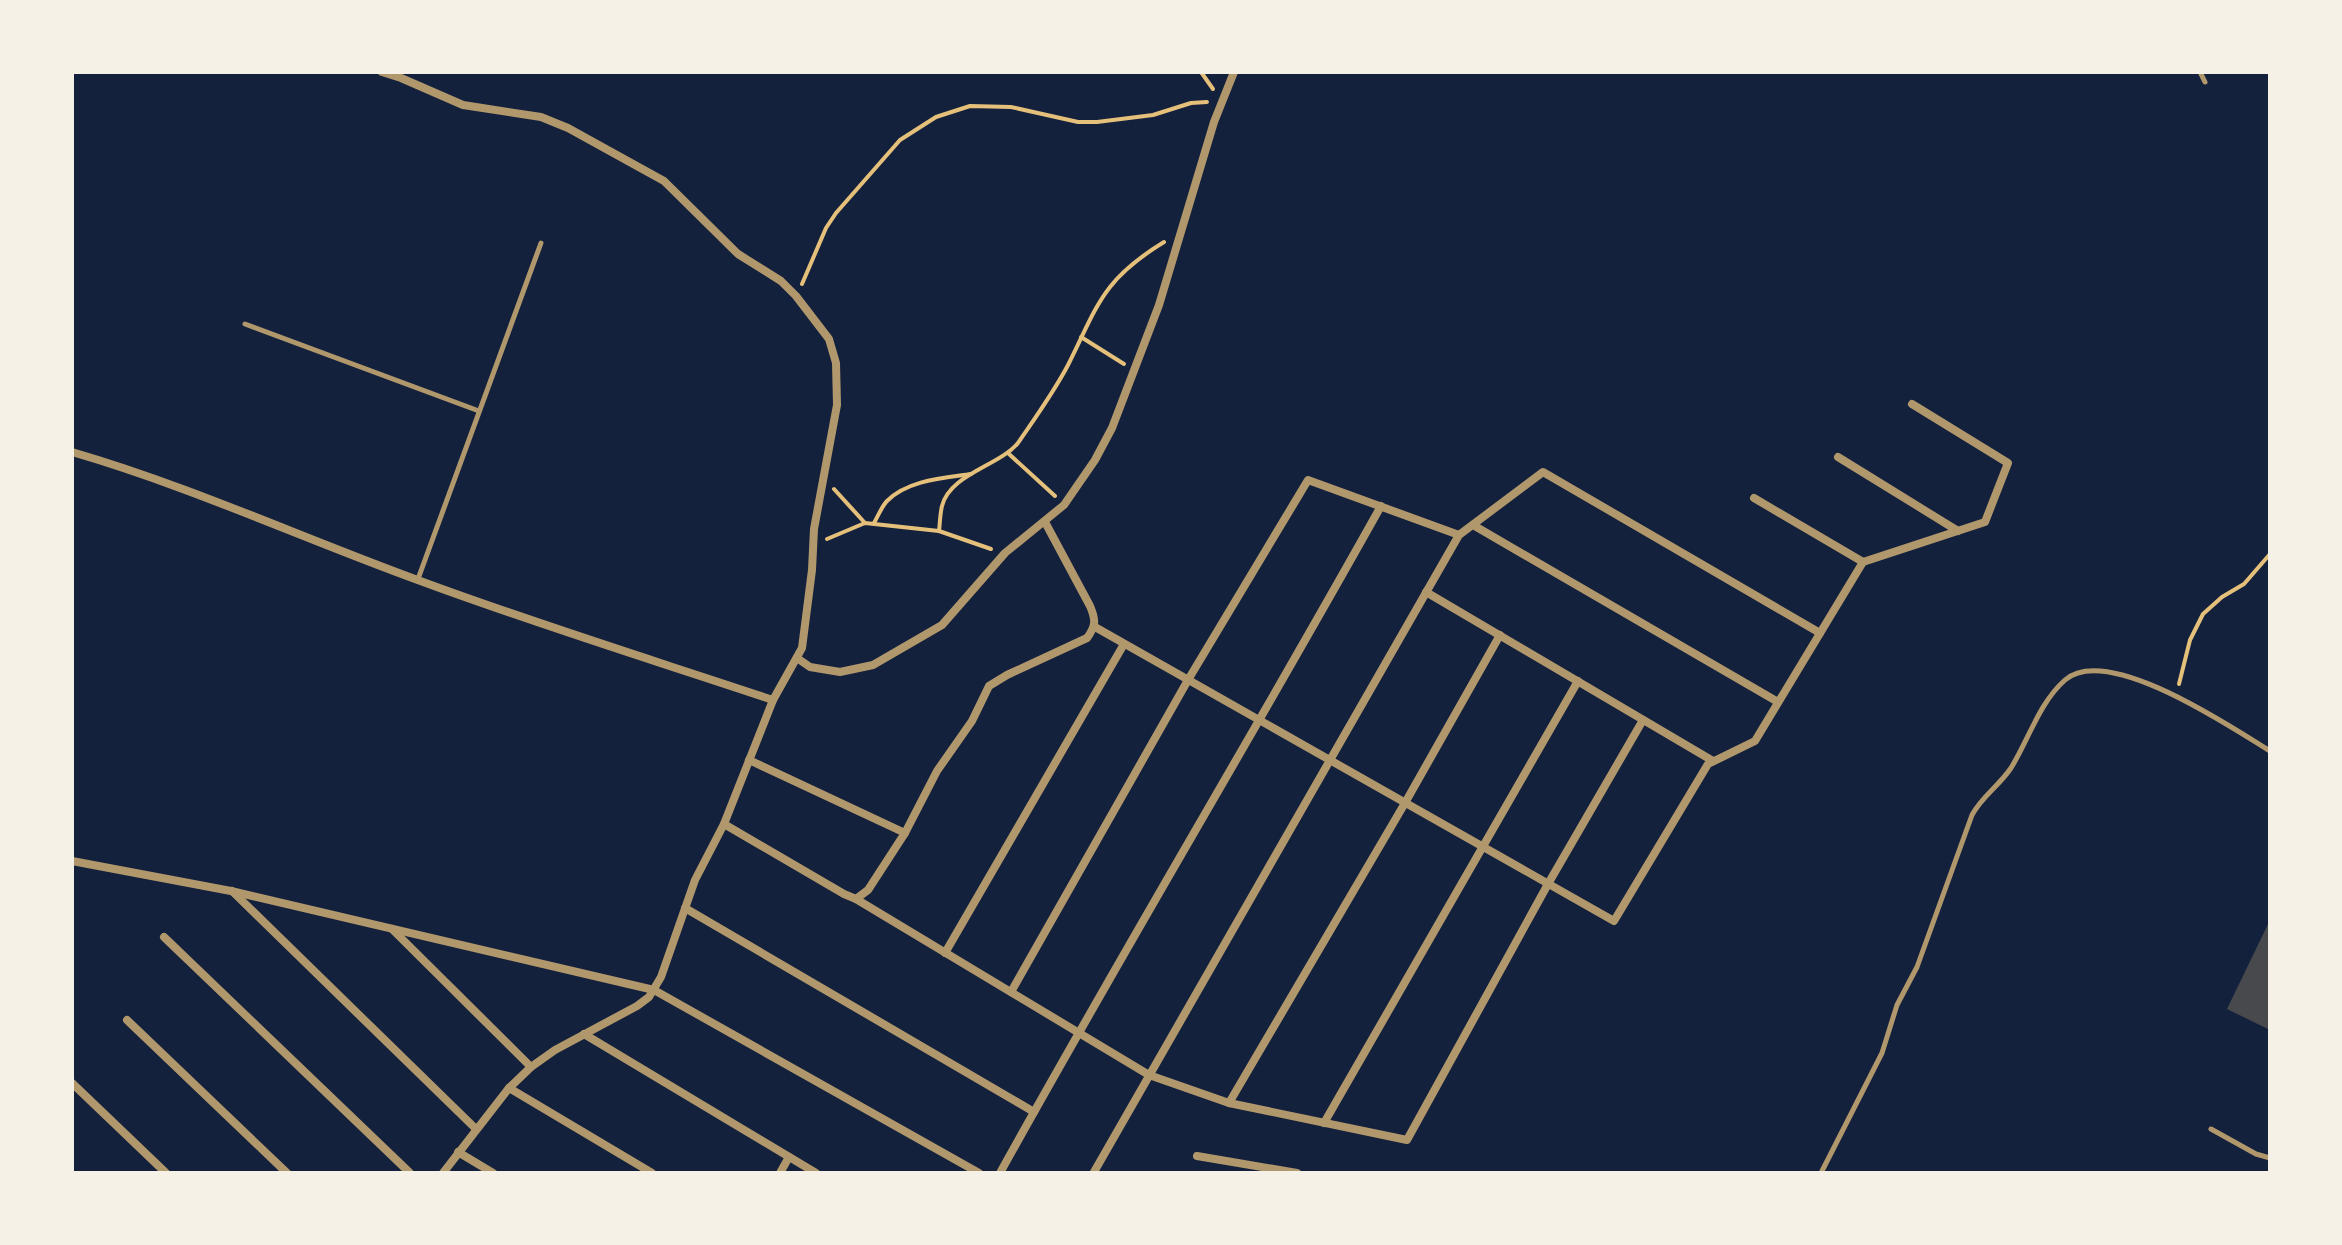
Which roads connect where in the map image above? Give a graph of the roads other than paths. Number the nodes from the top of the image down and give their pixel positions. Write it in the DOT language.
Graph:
graph roads {
  1 [pos="382,72"];
  2 [pos="1234,72"];
  3 [pos="2200,72"];
  4 [pos="2205,82"];
  5 [pos="541,243"];
  6 [pos="245,324"];
  7 [pos="1912,404"];
  8 [pos="479,411"];
  9 [pos="72,452"];
  10 [pos="1838,457"];
  11 [pos="1754,498"];
  12 [pos="1381,506"];
  13 [pos="1045,522"];
  14 [pos="1473,525"];
  15 [pos="1958,531"];
  16 [pos="1459,535"];
  17 [pos="1863,562"];
  18 [pos="418,580"];
  19 [pos="1426,592"];
  20 [pos="1095,627"];
  21 [pos="1820,633"];
  22 [pos="1500,635"];
  23 [pos="1124,644"];
  24 [pos="797,658"];
  25 [pos="1188,680"];
  26 [pos="1578,681"];
  27 [pos="773,700"];
  28 [pos="1778,702"];
  29 [pos="1643,720"];
  30 [pos="1261,721"];
  31 [pos="2270,751"];
  32 [pos="749,760"];
  33 [pos="1329,760"];
  34 [pos="1713,761"];
  35 [pos="1405,803"];
  36 [pos="724,824"];
  37 [pos="905,833"];
  38 [pos="1481,846"];
  39 [pos="72,861"];
  40 [pos="1548,884"];
  41 [pos="231,891"];
  42 [pos="856,899"];
  43 [pos="685,908"];
  44 [pos="391,928"];
  45 [pos="164,937"];
  46 [pos="945,953"];
  47 [pos="654,990"];
  48 [pos="1011,992"];
  49 [pos="127,1020"];
  50 [pos="1078,1032"];
  51 [pos="584,1034"];
  52 [pos="531,1067"];
  53 [pos="1149,1075"];
  54 [pos="72,1083"];
  55 [pos="509,1088"];
  56 [pos="1229,1103"];
  57 [pos="1034,1112"];
  58 [pos="1324,1123"];
  59 [pos="476,1129"];
  60 [pos="2211,1129"];
  61 [pos="458,1152"];
  62 [pos="1197,1156"];
  63 [pos="789,1157"];
  64 [pos="2270,1158"];
  65 [pos="1244,1168"];
  66 [pos="1094,1172"];
  67 [pos="166,1173"];
  68 [pos="287,1173"];
  69 [pos="410,1173"];
  70 [pos="443,1173"];
  71 [pos="493,1173"];
  72 [pos="652,1173"];
  73 [pos="780,1173"];
  74 [pos="816,1173"];
  75 [pos="979,1173"];
  76 [pos="1000,1173"];
  77 [pos="1297,1173"];
  78 [pos="1821,1173"];
  1 -- 24 [label="street"];
  2 -- 13 [label="street"];
  3 -- 4 [label="lane"];
  5 -- 8 [label="lane"];
  6 -- 8 [label="lane"];
  7 -- 15 [label="street"];
  8 -- 18 [label="lane"];
  9 -- 18 [label="street"];
  10 -- 15 [label="street"];
  11 -- 17 [label="street"];
  12 -- 16 [label="street"];
  12 -- 25 [label="street"];
  12 -- 30 [label="street"];
  13 -- 20 [label="street"];
  13 -- 24 [label="street"];
  14 -- 16 [label="street"];
  14 -- 21 [label="street"];
  14 -- 28 [label="street"];
  15 -- 17 [label="street"];
  16 -- 19 [label="street"];
  17 -- 21 [label="street"];
  18 -- 27 [label="street"];
  19 -- 22 [label="street"];
  19 -- 33 [label="street"];
  20 -- 23 [label="street"];
  20 -- 37 [label="street"];
  21 -- 28 [label="street"];
  22 -- 26 [label="street"];
  22 -- 35 [label="street"];
  23 -- 25 [label="street"];
  23 -- 46 [label="street"];
  24 -- 27 [label="street"];
  25 -- 30 [label="street"];
  25 -- 48 [label="street"];
  26 -- 29 [label="street"];
  26 -- 38 [label="street"];
  27 -- 32 [label="street"];
  28 -- 34 [label="street"];
  29 -- 34 [label="street"];
  29 -- 40 [label="street"];
  30 -- 33 [label="street"];
  30 -- 50 [label="street"];
  31 -- 78 [label="lane"];
  32 -- 36 [label="street"];
  32 -- 37 [label="street"];
  33 -- 35 [label="street"];
  33 -- 53 [label="street"];
  34 -- 40 [label="street"];
  35 -- 38 [label="street"];
  35 -- 56 [label="street"];
  36 -- 42 [label="street"];
  36 -- 43 [label="street"];
  37 -- 42 [label="street"];
  38 -- 40 [label="street"];
  38 -- 58 [label="street"];
  39 -- 41 [label="street"];
  40 -- 58 [label="street"];
  41 -- 44 [label="street"];
  41 -- 59 [label="street"];
  42 -- 46 [label="street"];
  43 -- 47 [label="street"];
  43 -- 57 [label="street"];
  44 -- 47 [label="street"];
  44 -- 52 [label="street"];
  45 -- 69 [label="street"];
  46 -- 48 [label="street"];
  47 -- 51 [label="street"];
  47 -- 75 [label="street"];
  48 -- 50 [label="street"];
  49 -- 68 [label="street"];
  50 -- 53 [label="street"];
  50 -- 57 [label="street"];
  51 -- 52 [label="street"];
  51 -- 63 [label="street"];
  52 -- 55 [label="street"];
  53 -- 56 [label="street"];
  53 -- 66 [label="street"];
  54 -- 67 [label="street"];
  55 -- 59 [label="street"];
  55 -- 72 [label="street"];
  56 -- 58 [label="street"];
  57 -- 76 [label="street"];
  59 -- 61 [label="street"];
  60 -- 64 [label="lane"];
  61 -- 70 [label="street"];
  61 -- 71 [label="street"];
  62 -- 65 [label="street"];
  63 -- 73 [label="street"];
  63 -- 74 [label="street"];
  65 -- 77 [label="street"];
}
